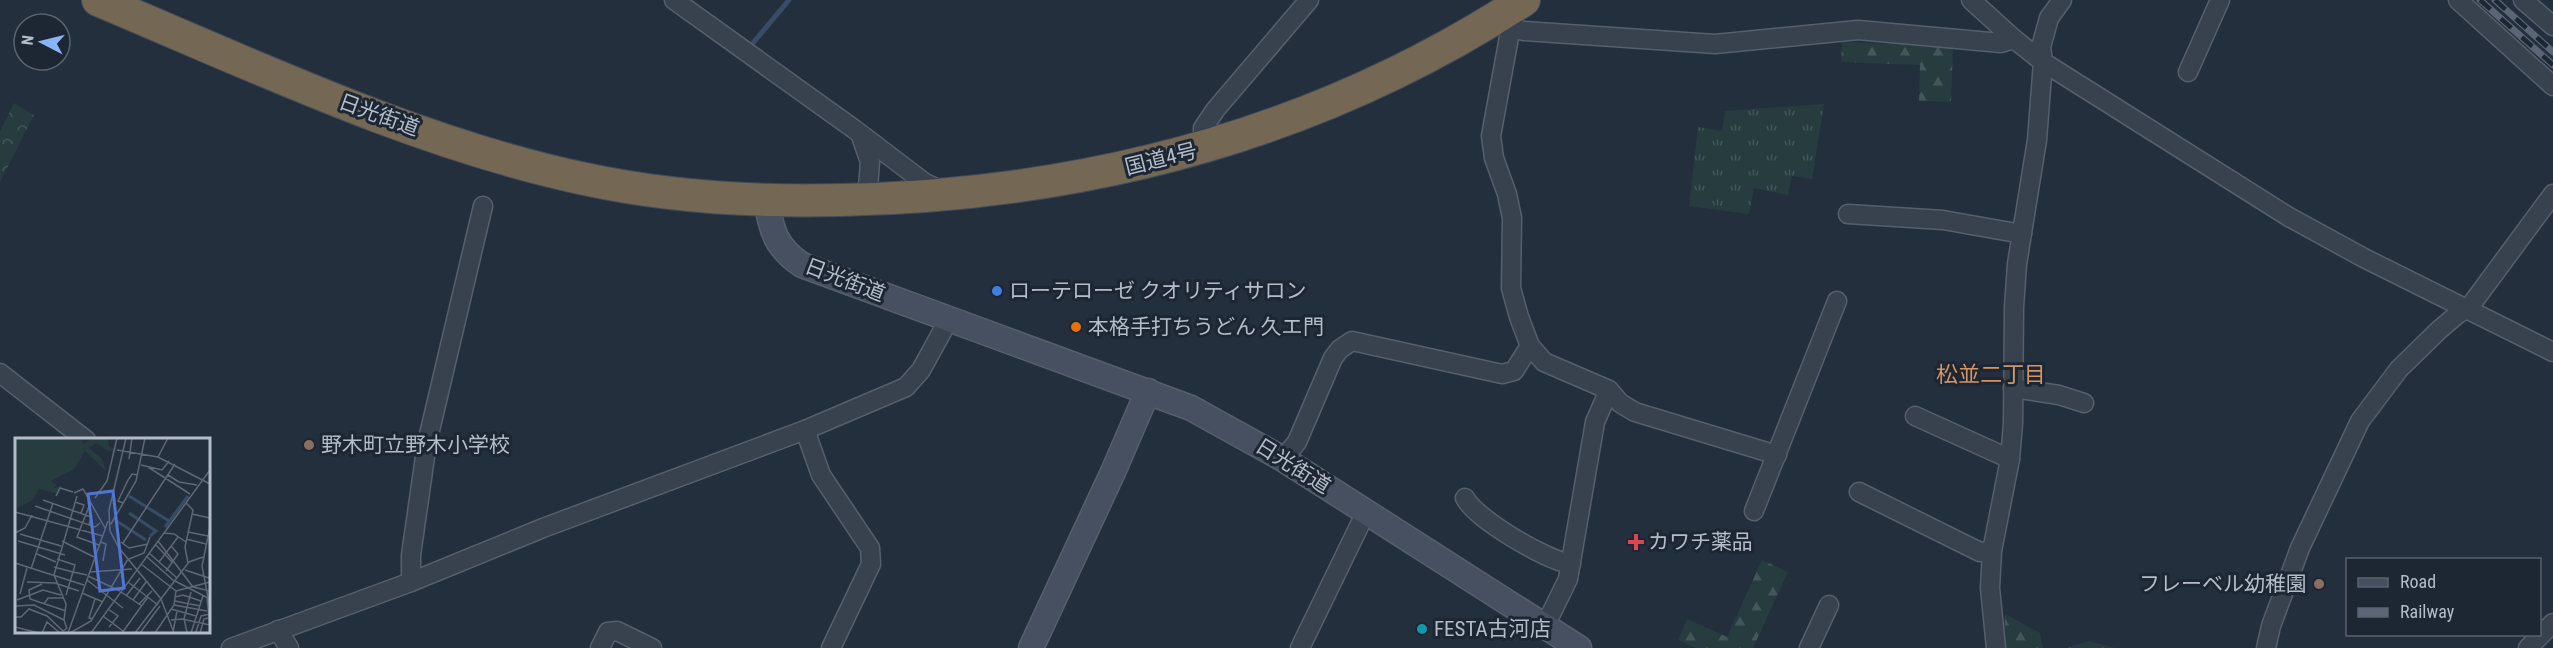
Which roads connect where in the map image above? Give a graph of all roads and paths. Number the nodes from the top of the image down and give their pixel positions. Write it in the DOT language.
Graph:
graph roads {
  1 [pos="98,0"];
  2 [pos="674,0"];
  3 [pos="1309,0"];
  4 [pos="1971,0"];
  5 [pos="2062,0"];
  6 [pos="2220,0"];
  7 [pos="2458,0"];
  8 [pos="2523,0"];
  9 [pos="1513,13"];
  10 [pos="2553,26"];
  11 [pos="2014,39"];
  12 [pos="2043,62"];
  13 [pos="2188,72"];
  14 [pos="2553,86"];
  15 [pos="861,136"];
  16 [pos="1203,148"];
  17 [pos="2553,194"];
  18 [pos="950,195"];
  19 [pos="766,200"];
  20 [pos="867,200"];
  21 [pos="483,206"];
  22 [pos="1848,214"];
  23 [pos="2022,234"];
  24 [pos="1837,301"];
  25 [pos="2468,309"];
  26 [pos="947,318"];
  27 [pos="1530,346"];
  28 [pos="2553,352"];
  29 [pos="0,373"];
  30 [pos="2013,388"];
  31 [pos="1609,390"];
  32 [pos="1148,391"];
  33 [pos="2084,403"];
  34 [pos="1915,416"];
  35 [pos="805,430"];
  36 [pos="83,438"];
  37 [pos="1778,455"];
  38 [pos="1282,459"];
  39 [pos="2010,459"];
  40 [pos="1859,492"];
  41 [pos="1465,498"];
  42 [pos="1754,511"];
  43 [pos="1366,512"];
  44 [pos="1992,550"];
  45 [pos="1571,564"];
  46 [pos="411,582"];
  47 [pos="1829,605"];
  48 [pos="2553,623"];
  49 [pos="1545,626"];
  50 [pos="278,630"];
  51 [pos="2541,635"];
  52 [pos="2540,636"];
  53 [pos="231,648"];
  54 [pos="289,648"];
  55 [pos="600,648"];
  56 [pos="652,648"];
  57 [pos="831,648"];
  58 [pos="1031,648"];
  59 [pos="1300,648"];
  60 [pos="1579,648"];
  61 [pos="1809,648"];
  62 [pos="1996,648"];
  63 [pos="2266,648"];
  64 [pos="2528,648"];
  1 -- 19 [label="highway, 日光街道"];
  2 -- 15 [label="street"];
  3 -- 16 [label="street"];
  4 -- 11 [label="street"];
  5 -- 12 [label="street"];
  6 -- 13 [label="street"];
  7 -- 14 [label="street"];
  8 -- 10 [label="street"];
  9 -- 11 [label="street"];
  9 -- 16 [label="highway, 国道4号"];
  9 -- 27 [label="street"];
  11 -- 12 [label="street"];
  12 -- 23 [label="street"];
  12 -- 25 [label="street"];
  15 -- 18 [label="street"];
  15 -- 20 [label="street"];
  16 -- 18 [label="highway, 国道4号"];
  17 -- 25 [label="street"];
  18 -- 20 [label="highway, 国道4号"];
  19 -- 20 [label="highway, 国道4号"];
  19 -- 26 [label="main road, 日光街道"];
  21 -- 46 [label="street"];
  22 -- 23 [label="street"];
  23 -- 30 [label="street"];
  24 -- 37 [label="street"];
  25 -- 28 [label="street"];
  25 -- 63 [label="street"];
  26 -- 32 [label="main road, 日光街道"];
  26 -- 35 [label="street"];
  27 -- 31 [label="street"];
  27 -- 38 [label="street"];
  29 -- 36 [label="street"];
  30 -- 33 [label="street"];
  30 -- 39 [label="street"];
  31 -- 37 [label="street"];
  31 -- 45 [label="street"];
  32 -- 38 [label="main road, 日光街道"];
  32 -- 58 [label="main road"];
  34 -- 39 [label="street"];
  35 -- 46 [label="street"];
  35 -- 57 [label="street"];
  37 -- 42 [label="street"];
  38 -- 43 [label="main road, 日光街道"];
  39 -- 44 [label="street"];
  40 -- 44 [label="street"];
  41 -- 45 [label="street"];
  43 -- 49 [label="main road, 日光街道"];
  43 -- 59 [label="street"];
  44 -- 62 [label="street"];
  45 -- 49 [label="street"];
  46 -- 50 [label="street"];
  47 -- 61 [label="street"];
  48 -- 51 [label="street"];
  49 -- 60 [label="main road, 日光街道"];
  50 -- 53 [label="street"];
  50 -- 54 [label="street"];
  52 -- 64 [label="street"];
  55 -- 56 [label="street"];
}
